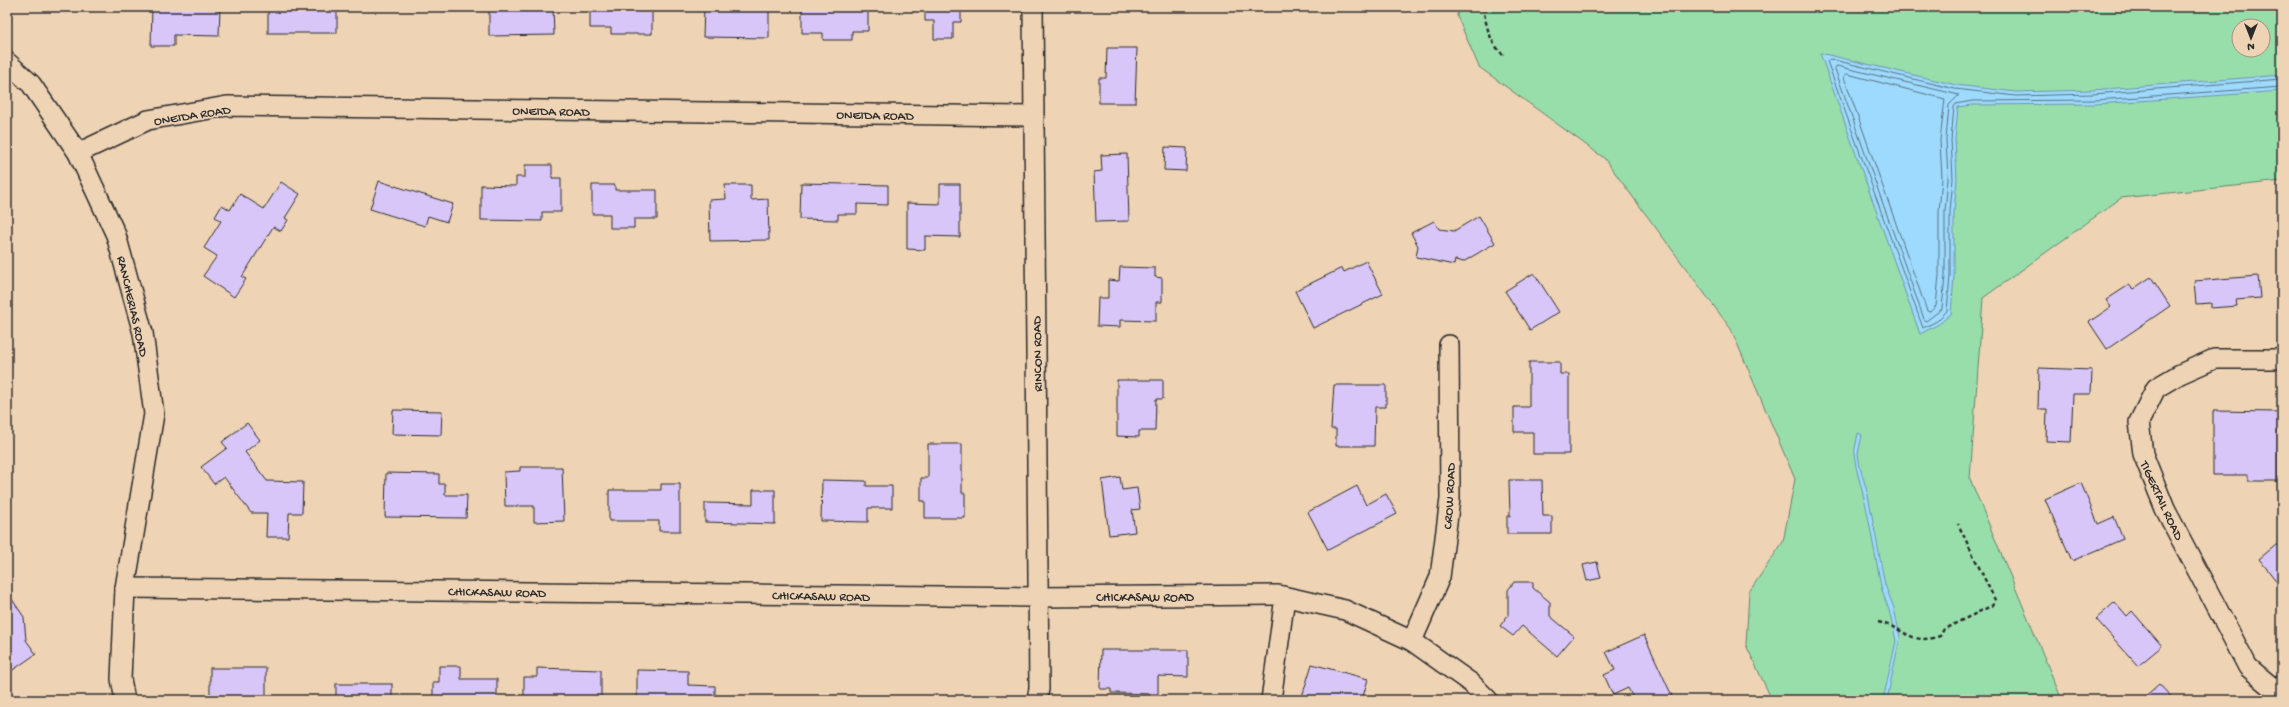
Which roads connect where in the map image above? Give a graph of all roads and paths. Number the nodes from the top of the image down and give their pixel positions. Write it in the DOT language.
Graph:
graph roads {
  1 [pos="1033,7"];
  2 [pos="1483,7"];
  3 [pos="1505,57"];
  4 [pos="7,62"];
  5 [pos="1033,116"];
  6 [pos="78,153"];
  7 [pos="1449,345"];
  8 [pos="2282,359"];
  9 [pos="1958,524"];
  10 [pos="125,588"];
  11 [pos="1285,596"];
  12 [pos="1038,597"];
  13 [pos="1878,622"];
  14 [pos="1412,641"];
  15 [pos="2282,687"];
  16 [pos="125,700"];
  17 [pos="1036,700"];
  18 [pos="1271,700"];
  19 [pos="1488,700"];
  1 -- 5 [label="street, RINCON ROAD"];
  2 -- 3 [label="path"];
  4 -- 6 [label="street, RANCHERIAS ROAD"];
  5 -- 6 [label="street, ONEIDA ROAD"];
  5 -- 12 [label="street, RINCON ROAD"];
  6 -- 10 [label="street, RANCHERIAS ROAD"];
  7 -- 14 [label="street, CROW ROAD"];
  8 -- 15 [label="street, TIGERTAIL ROAD"];
  9 -- 13 [label="path"];
  10 -- 12 [label="street, CHICKASAW ROAD"];
  10 -- 16 [label="street, RANCHERIAS ROAD"];
  11 -- 12 [label="street, CHICKASAW ROAD"];
  11 -- 14 [label="street, CHICKASAW ROAD"];
  11 -- 18 [label="street"];
  12 -- 17 [label="street, RINCON ROAD"];
  14 -- 19 [label="street, CHICKASAW ROAD"];
}
